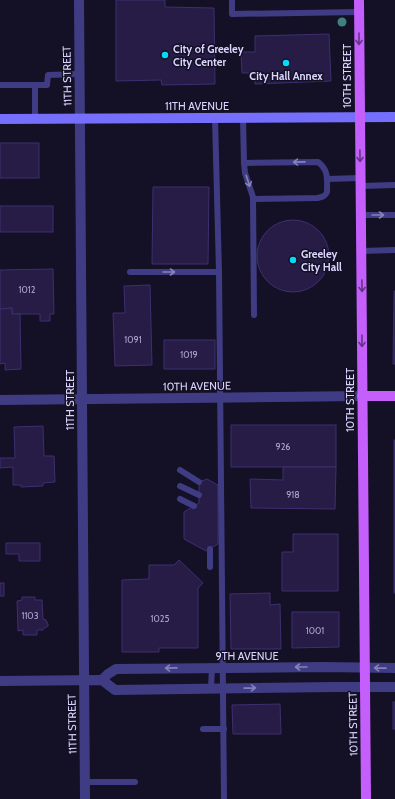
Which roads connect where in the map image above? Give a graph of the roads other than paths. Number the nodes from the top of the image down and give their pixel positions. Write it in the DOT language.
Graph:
graph roads {
  1 [pos="78,0"];
  2 [pos="232,0"];
  3 [pos="359,0"];
  4 [pos="363,0"];
  5 [pos="359,12"];
  6 [pos="79,74"];
  7 [pos="0,85"];
  8 [pos="35,85"];
  9 [pos="360,117"];
  10 [pos="395,117"];
  11 [pos="35,118"];
  12 [pos="80,118"];
  13 [pos="215,118"];
  14 [pos="243,118"];
  15 [pos="0,119"];
  16 [pos="244,163"];
  17 [pos="327,179"];
  18 [pos="360,182"];
  19 [pos="395,186"];
  20 [pos="253,199"];
  21 [pos="361,215"];
  22 [pos="395,215"];
  23 [pos="395,250"];
  24 [pos="361,251"];
  25 [pos="130,272"];
  26 [pos="219,272"];
  27 [pos="254,315"];
  28 [pos="362,396"];
  29 [pos="395,396"];
  30 [pos="220,398"];
  31 [pos="0,400"];
  32 [pos="82,400"];
  33 [pos="180,470"];
  34 [pos="199,482"];
  35 [pos="180,486"];
  36 [pos="199,495"];
  37 [pos="180,499"];
  38 [pos="194,506"];
  39 [pos="210,549"];
  40 [pos="210,567"];
  41 [pos="212,668"];
  42 [pos="223,668"];
  43 [pos="364,668"];
  44 [pos="395,668"];
  45 [pos="84,680"];
  46 [pos="102,680"];
  47 [pos="0,681"];
  48 [pos="365,687"];
  49 [pos="395,687"];
  50 [pos="211,688"];
  51 [pos="223,688"];
  52 [pos="203,729"];
  53 [pos="224,729"];
  54 [pos="85,782"];
  55 [pos="134,782"];
  56 [pos="85,799"];
  57 [pos="224,799"];
  58 [pos="366,799"];
  1 -- 6 [label="street, 11TH STREET"];
  2 -- 5 [label="lane"];
  3 -- 4 [label="lane"];
  3 -- 5 [label="main road, 10TH STREET"];
  5 -- 9 [label="main road, 10TH STREET, one-way"];
  6 -- 8 [label="lane"];
  6 -- 12 [label="street, 11TH STREET"];
  7 -- 8 [label="lane"];
  8 -- 11 [label="lane"];
  9 -- 10 [label="main road, 11TH AVENUE"];
  9 -- 14 [label="main road, 11TH AVENUE"];
  9 -- 18 [label="main road, 10TH STREET, one-way"];
  11 -- 12 [label="main road, 11TH AVENUE"];
  11 -- 15 [label="main road, 11TH AVENUE"];
  12 -- 13 [label="main road, 11TH AVENUE"];
  12 -- 32 [label="street, 11TH STREET"];
  13 -- 14 [label="main road, 11TH AVENUE"];
  13 -- 26 [label="lane"];
  14 -- 16 [label="lane"];
  17 -- 16 [label="lane, one-way"];
  16 -- 20 [label="lane, one-way"];
  17 -- 18 [label="lane"];
  17 -- 20 [label="lane"];
  18 -- 19 [label="lane"];
  18 -- 21 [label="main road, 10TH STREET"];
  20 -- 27 [label="lane"];
  21 -- 22 [label="lane, one-way"];
  21 -- 24 [label="main road, 10TH STREET"];
  23 -- 24 [label="lane"];
  24 -- 28 [label="main road, 10TH STREET, one-way"];
  25 -- 26 [label="lane, one-way"];
  26 -- 30 [label="lane"];
  28 -- 29 [label="main road, 10TH AVENUE"];
  28 -- 30 [label="street, 10TH AVENUE"];
  28 -- 43 [label="main road, 10TH STREET"];
  30 -- 32 [label="street, 10TH AVENUE"];
  30 -- 42 [label="lane"];
  31 -- 32 [label="street, 10TH AVENUE"];
  32 -- 45 [label="street, 11TH STREET"];
  33 -- 34 [label="lane"];
  35 -- 36 [label="lane"];
  37 -- 38 [label="lane"];
  39 -- 40 [label="lane"];
  41 -- 42 [label="street, 9TH AVENUE"];
  41 -- 46 [label="street, 9TH AVENUE, one-way"];
  41 -- 50 [label="lane"];
  43 -- 42 [label="street, 9TH AVENUE, one-way"];
  42 -- 51 [label="lane"];
  44 -- 43 [label="street, 9TH AVENUE, one-way"];
  43 -- 48 [label="main road, 10TH STREET"];
  45 -- 46 [label="street"];
  45 -- 47 [label="street"];
  45 -- 54 [label="street, 11TH STREET"];
  46 -- 50 [label="street"];
  48 -- 49 [label="street"];
  51 -- 48 [label="street, one-way"];
  48 -- 58 [label="main road, 10TH STREET"];
  50 -- 51 [label="street"];
  51 -- 53 [label="lane"];
  52 -- 53 [label="lane"];
  53 -- 57 [label="lane"];
  54 -- 55 [label="lane"];
  54 -- 56 [label="street, 11TH STREET"];
}
